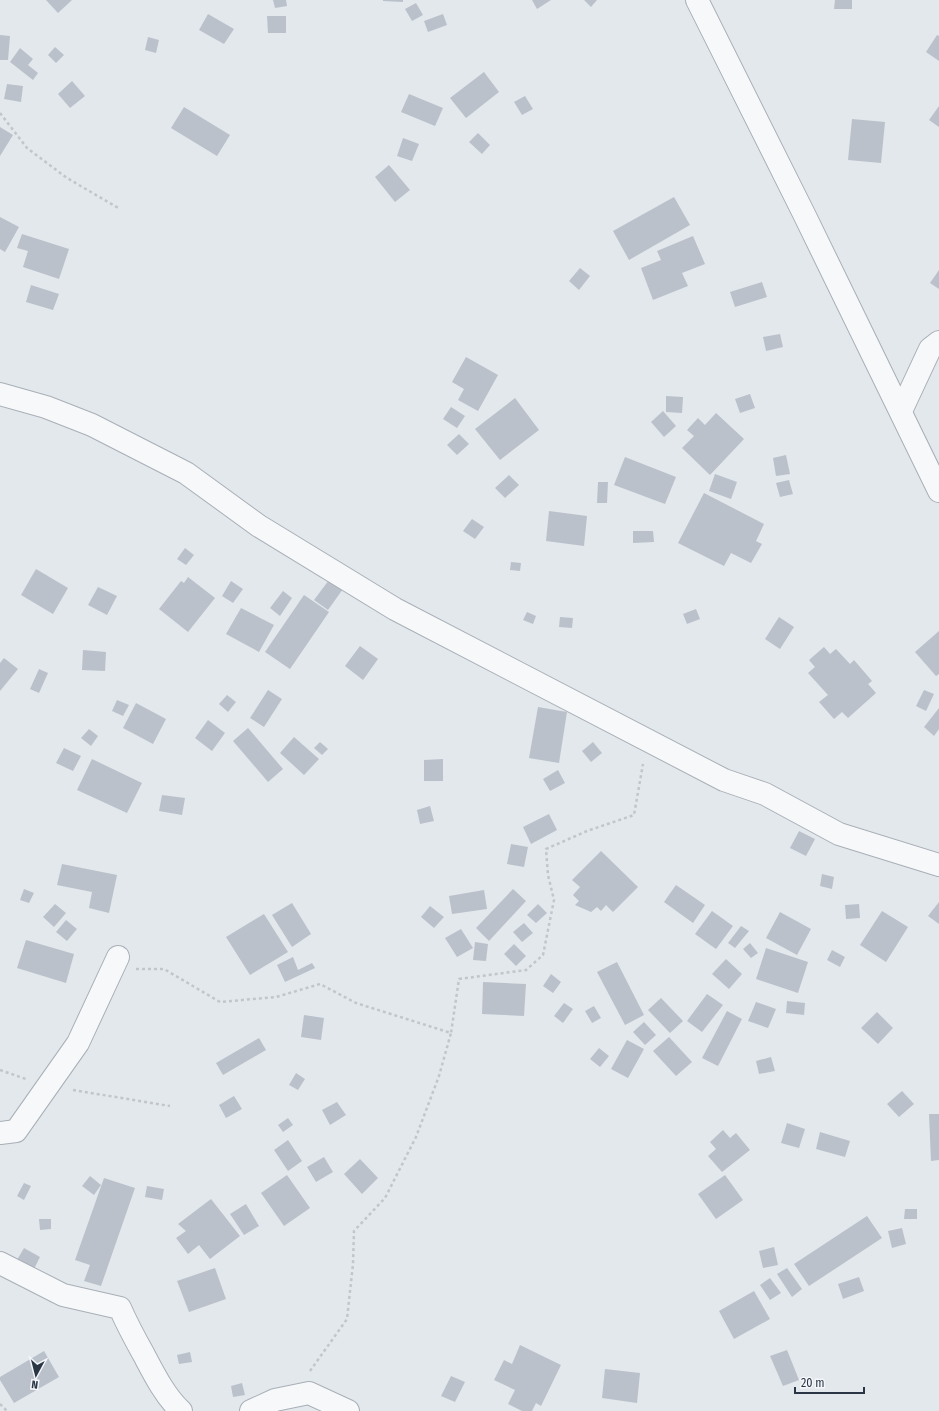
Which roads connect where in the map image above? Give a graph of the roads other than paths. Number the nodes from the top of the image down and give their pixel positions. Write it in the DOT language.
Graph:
graph roads {
  1 [pos="697,0"];
  2 [pos="939,342"];
  3 [pos="0,394"];
  4 [pos="901,411"];
  5 [pos="939,491"];
  6 [pos="939,865"];
  7 [pos="115,964"];
  8 [pos="0,1133"];
  9 [pos="0,1263"];
  10 [pos="181,1411"];
  11 [pos="251,1411"];
  12 [pos="348,1411"];
  1 -- 4 [label="street"];
  2 -- 4 [label="street"];
  3 -- 6 [label="street"];
  4 -- 5 [label="street"];
  7 -- 8 [label="street"];
  9 -- 10 [label="street"];
  11 -- 12 [label="street"];
}
